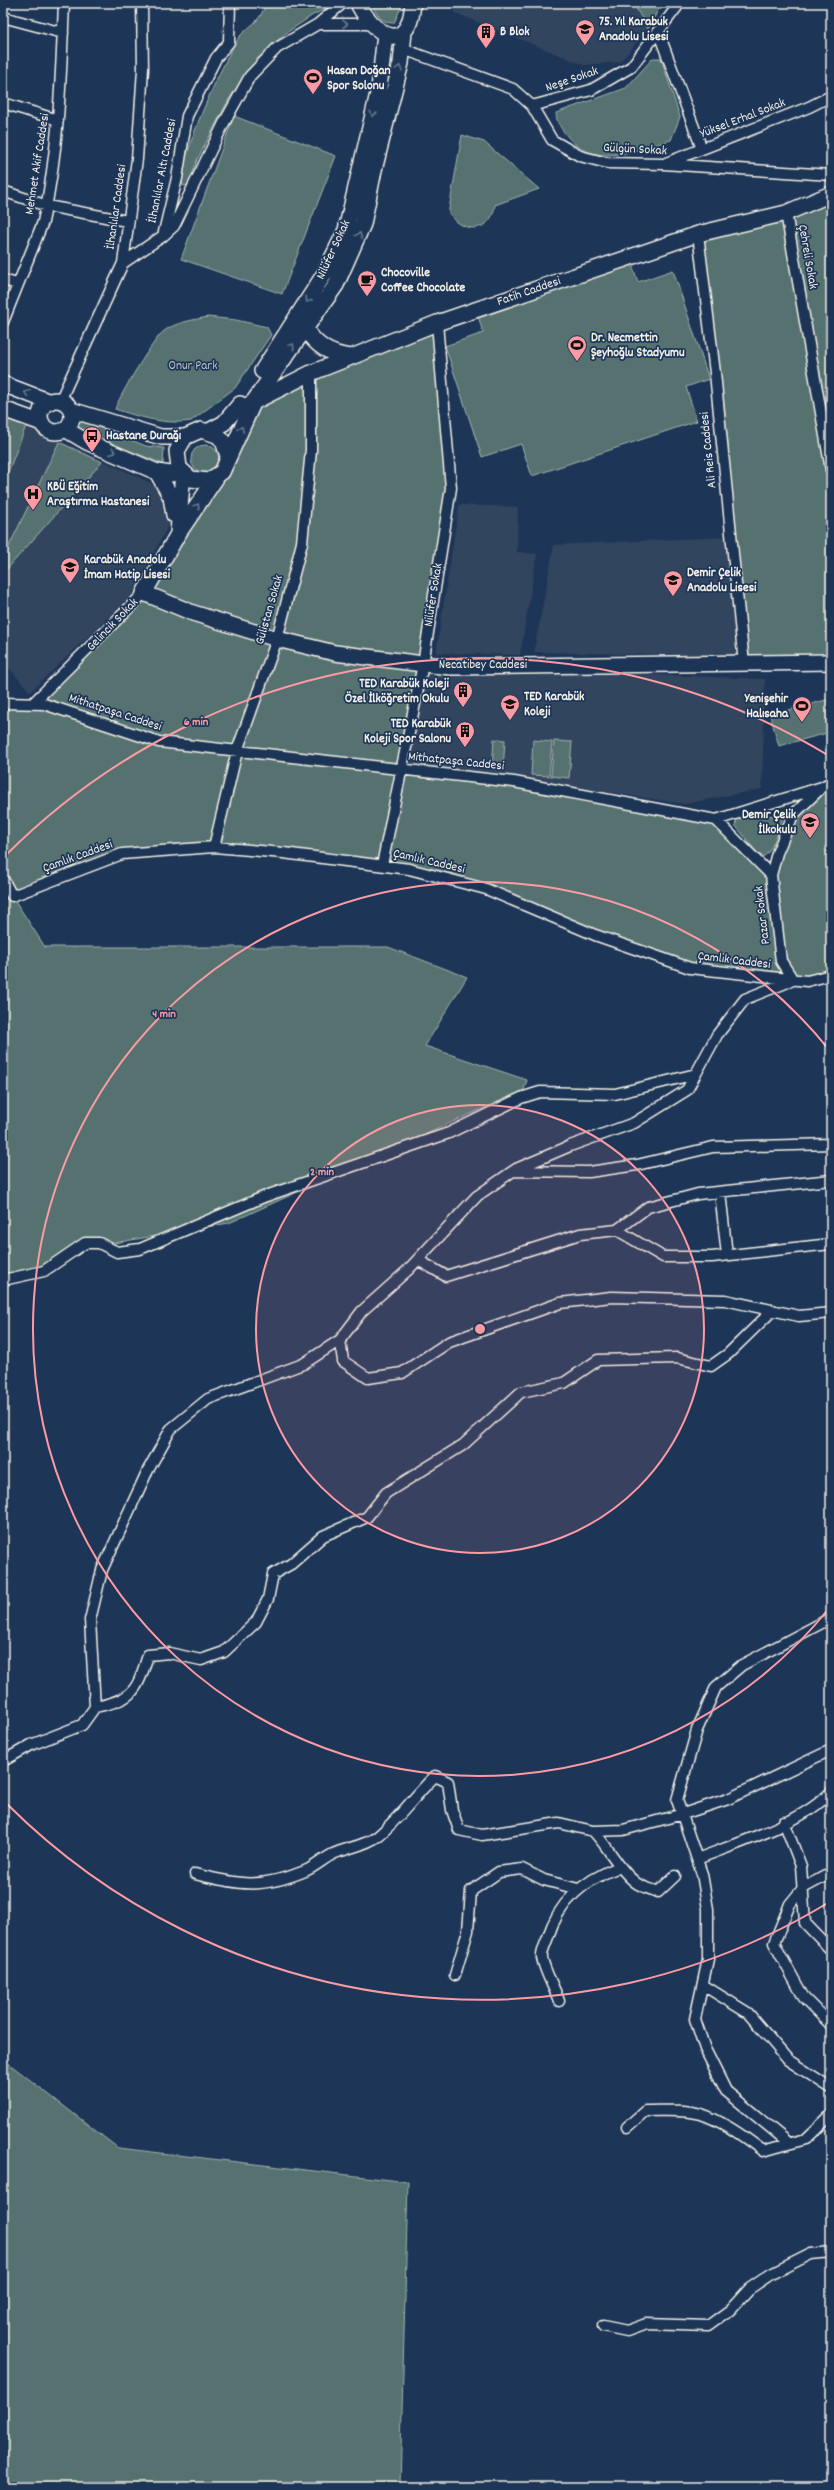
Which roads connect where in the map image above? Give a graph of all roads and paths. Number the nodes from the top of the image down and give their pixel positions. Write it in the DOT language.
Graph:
graph roads {
  1 [pos="64,3"];
  2 [pos="142,3"];
  3 [pos="230,3"];
  4 [pos="343,3"];
  5 [pos="358,3"];
  6 [pos="413,3"];
  7 [pos="680,3"];
  8 [pos="3,17"];
  9 [pos="318,24"];
  10 [pos="372,24"];
  11 [pos="658,31"];
  12 [pos="404,32"];
  13 [pos="63,34"];
  14 [pos="385,34"];
  15 [pos="403,49"];
  16 [pos="831,96"];
  17 [pos="3,103"];
  18 [pos="532,106"];
  19 [pos="58,120"];
  20 [pos="702,149"];
  21 [pos="663,164"];
  22 [pos="831,175"];
  23 [pos="3,191"];
  24 [pos="831,194"];
  25 [pos="47,206"];
  26 [pos="786,213"];
  27 [pos="127,222"];
  28 [pos="698,234"];
  29 [pos="163,236"];
  30 [pos="123,263"];
  31 [pos="3,280"];
  32 [pos="17,284"];
  33 [pos="3,322"];
  34 [pos="437,323"];
  35 [pos="305,328"];
  36 [pos="350,357"];
  37 [pos="311,373"];
  38 [pos="3,384"];
  39 [pos="254,401"];
  40 [pos="60,404"];
  41 [pos="3,409"];
  42 [pos="234,412"];
  43 [pos="42,423"];
  44 [pos="65,429"];
  45 [pos="209,431"];
  46 [pos="185,436"];
  47 [pos="228,456"];
  48 [pos="831,470"];
  49 [pos="157,472"];
  50 [pos="183,472"];
  51 [pos="216,478"];
  52 [pos="178,534"];
  53 [pos="144,593"];
  54 [pos="277,639"];
  55 [pos="831,662"];
  56 [pos="423,664"];
  57 [pos="744,664"];
  58 [pos="3,703"];
  59 [pos="33,703"];
  60 [pos="237,751"];
  61 [pos="402,769"];
  62 [pos="831,782"];
  63 [pos="822,787"];
  64 [pos="716,820"];
  65 [pos="214,847"];
  66 [pos="382,865"];
  67 [pos="771,875"];
  68 [pos="3,878"];
  69 [pos="831,975"];
  70 [pos="793,980"];
  71 [pos="696,1074"];
  72 [pos="831,1144"];
  73 [pos="513,1171"];
  74 [pos="831,1180"];
  75 [pos="720,1192"];
  76 [pos="617,1230"];
  77 [pos="831,1244"];
  78 [pos="727,1255"];
  79 [pos="418,1260"];
  80 [pos="3,1280"];
  81 [pos="773,1310"];
  82 [pos="831,1313"];
  83 [pos="340,1340"];
  84 [pos="831,1618"];
  85 [pos="95,1707"];
  86 [pos="831,1750"];
  87 [pos="3,1761"];
  88 [pos="831,1792"];
  89 [pos="683,1814"];
  90 [pos="784,1822"];
  91 [pos="593,1831"];
  92 [pos="697,1859"];
  93 [pos="619,1867"];
  94 [pos="831,1873"];
  95 [pos="195,1874"];
  96 [pos="675,1876"];
  97 [pos="803,1888"];
  98 [pos="578,1889"];
  99 [pos="831,1950"];
  100 [pos="455,1975"];
  101 [pos="703,1985"];
  102 [pos="559,2001"];
  103 [pos="831,2025"];
  104 [pos="831,2088"];
  105 [pos="831,2115"];
  106 [pos="627,2127"];
  107 [pos="789,2144"];
  108 [pos="831,2252"];
  109 [pos="603,2326"];
  1 -- 13 [label="street, Mehmet Akif Caddesi"];
  2 -- 27 [label="street, İlhanlılar Caddesi"];
  3 -- 29 [label="street, İlhanlılar Altı Caddesi"];
  4 -- 9 [label="street"];
  5 -- 10 [label="street"];
  6 -- 12 [label="street, Nilüfer Sokak"];
  7 -- 11 [label="street, Neşe Sokak"];
  8 -- 13 [label="street"];
  9 -- 10 [label="street, one-way"];
  9 -- 29 [label="street"];
  10 -- 14 [label="street"];
  11 -- 18 [label="street, Neşe Sokak"];
  11 -- 20 [label="street"];
  12 -- 14 [label="street"];
  12 -- 15 [label="street, Nilüfer Sokak"];
  13 -- 19 [label="street, Mehmet Akif Caddesi"];
  14 -- 42 [label="street, Nilüfer Sokak, one-way"];
  15 -- 18 [label="street, Gülgün Sokak"];
  35 -- 15 [label="street, Nilüfer Sokak, one-way"];
  16 -- 20 [label="street, Yüksel Erhal Sokak"];
  17 -- 19 [label="street"];
  18 -- 21 [label="street, Gülgün Sokak"];
  19 -- 25 [label="street, Mehmet Akif Caddesi"];
  20 -- 21 [label="street, Yüksel Erhal Sokak"];
  21 -- 22 [label="street, Gülgün Sokak"];
  23 -- 25 [label="street"];
  24 -- 26 [label="street, Fatih Caddesi"];
  25 -- 27 [label="street"];
  25 -- 32 [label="street, Mehmet Akif Caddesi"];
  26 -- 28 [label="street, Fatih Caddesi"];
  26 -- 48 [label="street, Çehreli Sokak"];
  27 -- 30 [label="street, İlhanlılar Caddesi"];
  28 -- 34 [label="street, Fatih Caddesi"];
  28 -- 57 [label="street, Ali Reis Caddesi"];
  29 -- 30 [label="street"];
  30 -- 40 [label="street, İlhanlılar Caddesi"];
  31 -- 32 [label="street"];
  32 -- 33 [label="street, Mehmet Akif Caddesi"];
  34 -- 36 [label="street, Fatih Caddesi"];
  34 -- 56 [label="street, Nilüfer Sokak"];
  35 -- 36 [label="street"];
  39 -- 35 [label="street, Nilüfer Sokak, one-way"];
  36 -- 37 [label="street, Fatih Caddesi"];
  37 -- 39 [label="street, Fatih Caddesi"];
  37 -- 54 [label="street, Gülistan Sokak"];
  40 -- 38 [label="street, one-way"];
  39 -- 42 [label="street, Fatih Caddesi"];
  47 -- 39 [label="street, Nilüfer Sokak, one-way"];
  40 -- 43 [label="street"];
  40 -- 44 [label="street"];
  40 -- 46 [label="street"];
  41 -- 43 [label="street"];
  42 -- 45 [label="street, Nilüfer Sokak"];
  43 -- 44 [label="street"];
  44 -- 49 [label="street, one-way"];
  45 -- 46 [label="street"];
  45 -- 47 [label="street"];
  46 -- 50 [label="street"];
  47 -- 51 [label="street"];
  49 -- 50 [label="street"];
  49 -- 52 [label="street"];
  50 -- 51 [label="street"];
  50 -- 52 [label="street"];
  52 -- 51 [label="street, Gelincik Sokak, one-way"];
  52 -- 53 [label="street, Gelincik Sokak"];
  53 -- 54 [label="street, Necatibey Caddesi"];
  53 -- 59 [label="street, Gelincik Sokak"];
  54 -- 56 [label="street, Necatibey Caddesi"];
  54 -- 60 [label="street, Gülistan Sokak"];
  55 -- 57 [label="street, Necatibey Caddesi"];
  56 -- 57 [label="street, Necatibey Caddesi"];
  56 -- 61 [label="street, Nilüfer Sokak"];
  58 -- 59 [label="street, Mithatpaşa Caddesi"];
  59 -- 60 [label="street, Mithatpaşa Caddesi"];
  60 -- 61 [label="street, Mithatpaşa Caddesi"];
  60 -- 65 [label="street, Gülistan Sokak"];
  61 -- 64 [label="street, Mithatpaşa Caddesi"];
  61 -- 66 [label="street, Nilüfer Sokak"];
  62 -- 63 [label="street, Mithatpaşa Caddesi"];
  63 -- 64 [label="street, Mithatpaşa Caddesi"];
  63 -- 67 [label="street, Pazar Sokak"];
  64 -- 67 [label="street"];
  65 -- 66 [label="street, Çamlık Caddesi"];
  65 -- 68 [label="street, Çamlık Caddesi"];
  66 -- 70 [label="street, Çamlık Caddesi"];
  67 -- 70 [label="street, Pazar Sokak"];
  69 -- 70 [label="street, Çamlık Caddesi"];
  70 -- 71 [label="street"];
  71 -- 73 [label="street"];
  71 -- 80 [label="street"];
  72 -- 73 [label="street"];
  73 -- 79 [label="street"];
  74 -- 75 [label="street"];
  75 -- 76 [label="street"];
  75 -- 78 [label="street"];
  76 -- 78 [label="street"];
  76 -- 79 [label="street"];
  77 -- 78 [label="street"];
  79 -- 83 [label="street"];
  81 -- 82 [label="street"];
  81 -- 83 [label="street"];
  81 -- 85 [label="street"];
  83 -- 85 [label="street"];
  84 -- 89 [label="street"];
  85 -- 87 [label="street"];
  86 -- 89 [label="street"];
  88 -- 90 [label="street"];
  89 -- 91 [label="street"];
  89 -- 92 [label="street"];
  90 -- 92 [label="street"];
  90 -- 97 [label="street"];
  91 -- 93 [label="street"];
  91 -- 95 [label="street"];
  92 -- 101 [label="street"];
  93 -- 96 [label="street"];
  93 -- 98 [label="street"];
  94 -- 97 [label="street"];
  97 -- 99 [label="street"];
  97 -- 103 [label="street"];
  98 -- 100 [label="street"];
  98 -- 102 [label="street"];
  101 -- 104 [label="street"];
  101 -- 107 [label="street"];
  105 -- 107 [label="street"];
  106 -- 107 [label="street"];
  108 -- 109 [label="street"];
}
